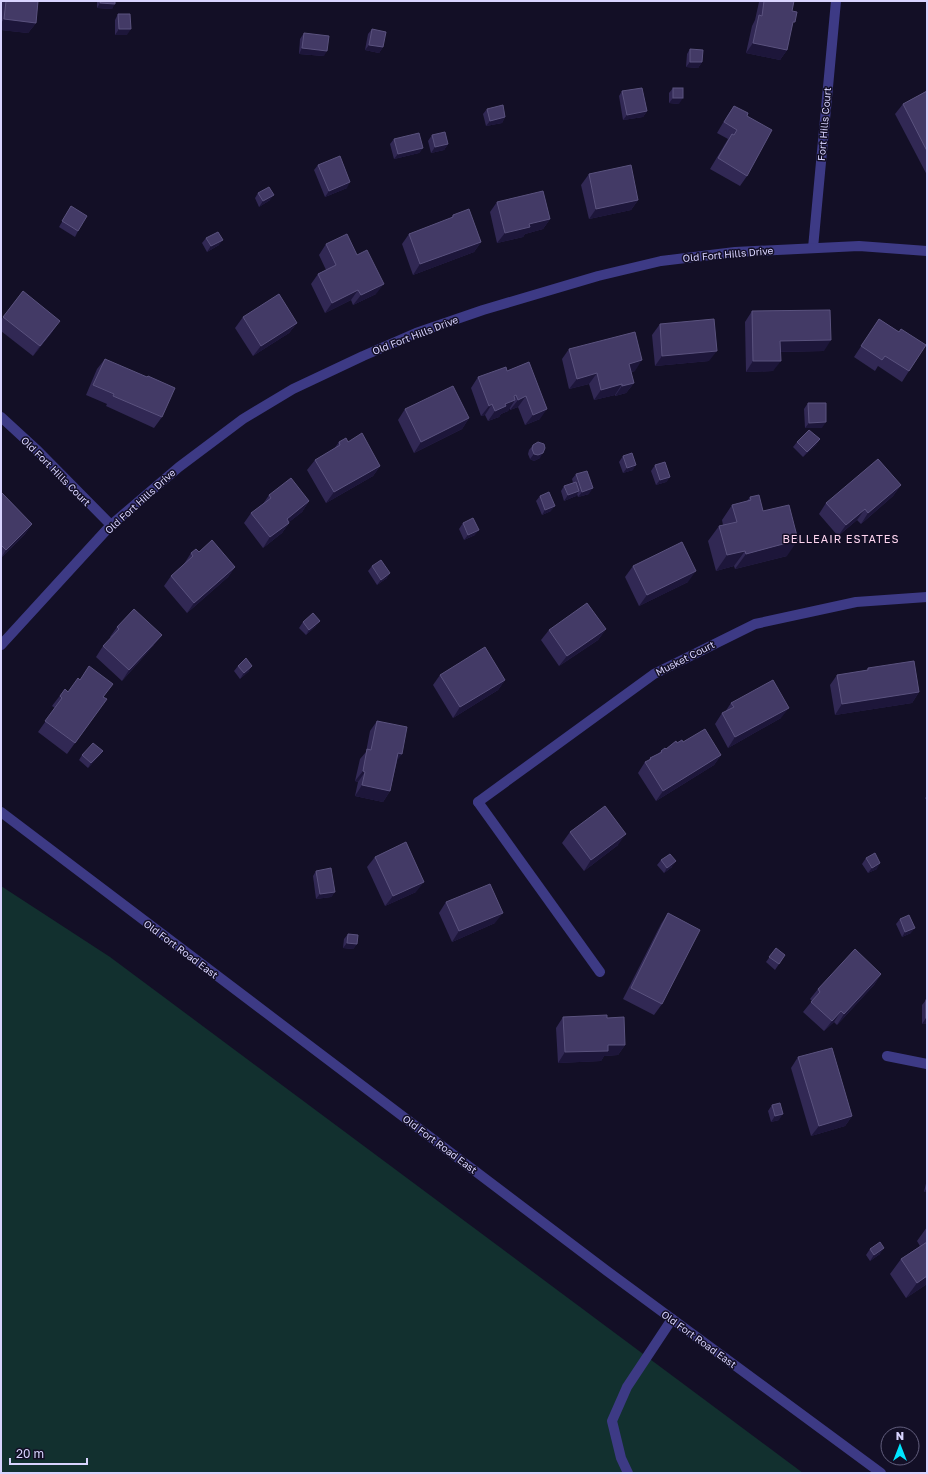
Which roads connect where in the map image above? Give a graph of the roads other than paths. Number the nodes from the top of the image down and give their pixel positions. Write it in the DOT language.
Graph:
graph roads {
  1 [pos="836,1"];
  2 [pos="813,248"];
  3 [pos="927,251"];
  4 [pos="1,417"];
  5 [pos="111,525"];
  6 [pos="927,597"];
  7 [pos="1,645"];
  8 [pos="1,812"];
  9 [pos="600,972"];
  10 [pos="887,1056"];
  11 [pos="927,1064"];
  12 [pos="672,1319"];
  13 [pos="628,1473"];
  14 [pos="881,1473"];
  1 -- 2 [label="street, Fort Hills Court"];
  2 -- 3 [label="street, Old Fort Hills Drive"];
  2 -- 5 [label="street, Old Fort Hills Drive"];
  4 -- 5 [label="street, Old Fort Hills Court"];
  5 -- 7 [label="street, Old Fort Hills Drive"];
  6 -- 9 [label="street, Musket Court"];
  8 -- 12 [label="street, Old Fort Road East"];
  10 -- 11 [label="street"];
  12 -- 13 [label="street"];
  12 -- 14 [label="street, Old Fort Road East"];
}
